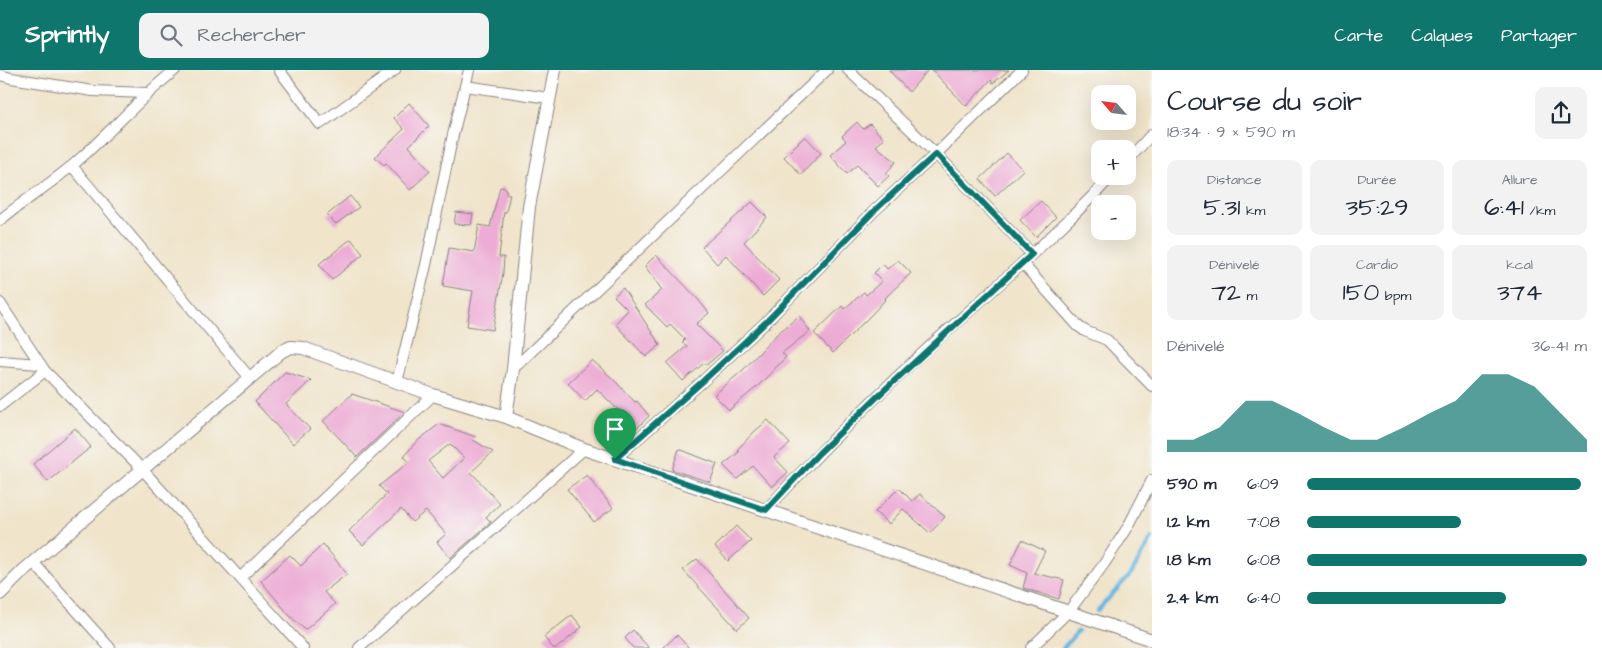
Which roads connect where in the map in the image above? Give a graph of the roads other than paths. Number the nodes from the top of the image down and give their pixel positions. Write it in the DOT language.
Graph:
graph roads {
  1 [pos="175,70"];
  2 [pos="279,70"];
  3 [pos="394,70"];
  4 [pos="469,70"];
  5 [pos="555,70"];
  6 [pos="827,70"];
  7 [pos="848,70"];
  8 [pos="1022,70"];
  9 [pos="0,75"];
  10 [pos="465,86"];
  11 [pos="147,93"];
  12 [pos="549,98"];
  13 [pos="1152,134"];
  14 [pos="1136,151"];
  15 [pos="936,154"];
  16 [pos="72,166"];
  17 [pos="1103,185"];
  18 [pos="0,220"];
  19 [pos="1032,254"];
  20 [pos="1022,263"];
  21 [pos="0,303"];
  22 [pos="0,361"];
  23 [pos="42,367"];
  24 [pos="513,369"];
  25 [pos="250,378"];
  26 [pos="397,382"];
  27 [pos="1152,386"];
  28 [pos="433,395"];
  29 [pos="0,406"];
  30 [pos="506,417"];
  31 [pos="584,448"];
  32 [pos="615,459"];
  33 [pos="142,468"];
  34 [pos="1152,480"];
  35 [pos="766,510"];
  36 [pos="33,562"];
  37 [pos="240,578"];
  38 [pos="0,594"];
  39 [pos="1068,611"];
  40 [pos="1152,640"];
  41 [pos="110,648"];
  42 [pos="303,648"];
  43 [pos="359,648"];
  44 [pos="1031,648"];
  1 -- 11 [label="street"];
  2 -- 3 [label="street"];
  4 -- 10 [label="street"];
  5 -- 12 [label="street"];
  6 -- 24 [label="street"];
  7 -- 15 [label="street"];
  8 -- 15 [label="street"];
  9 -- 11 [label="street"];
  10 -- 12 [label="street"];
  10 -- 26 [label="street"];
  11 -- 16 [label="street"];
  12 -- 24 [label="street"];
  13 -- 14 [label="street"];
  15 -- 19 [label="street"];
  15 -- 32 [label="street"];
  16 -- 18 [label="street"];
  16 -- 25 [label="street"];
  17 -- 19 [label="street"];
  19 -- 20 [label="street"];
  20 -- 27 [label="street"];
  20 -- 35 [label="street"];
  21 -- 23 [label="street"];
  22 -- 23 [label="street"];
  23 -- 29 [label="street"];
  23 -- 33 [label="street"];
  24 -- 30 [label="street"];
  25 -- 26 [label="street"];
  25 -- 33 [label="street"];
  26 -- 28 [label="street"];
  28 -- 30 [label="street"];
  28 -- 37 [label="street"];
  30 -- 31 [label="street"];
  31 -- 32 [label="street"];
  31 -- 43 [label="street"];
  32 -- 35 [label="street"];
  33 -- 36 [label="street"];
  33 -- 37 [label="street"];
  34 -- 39 [label="street"];
  35 -- 39 [label="street"];
  36 -- 38 [label="street"];
  36 -- 41 [label="street"];
  37 -- 42 [label="street"];
  39 -- 40 [label="street"];
  39 -- 44 [label="street"];
}
